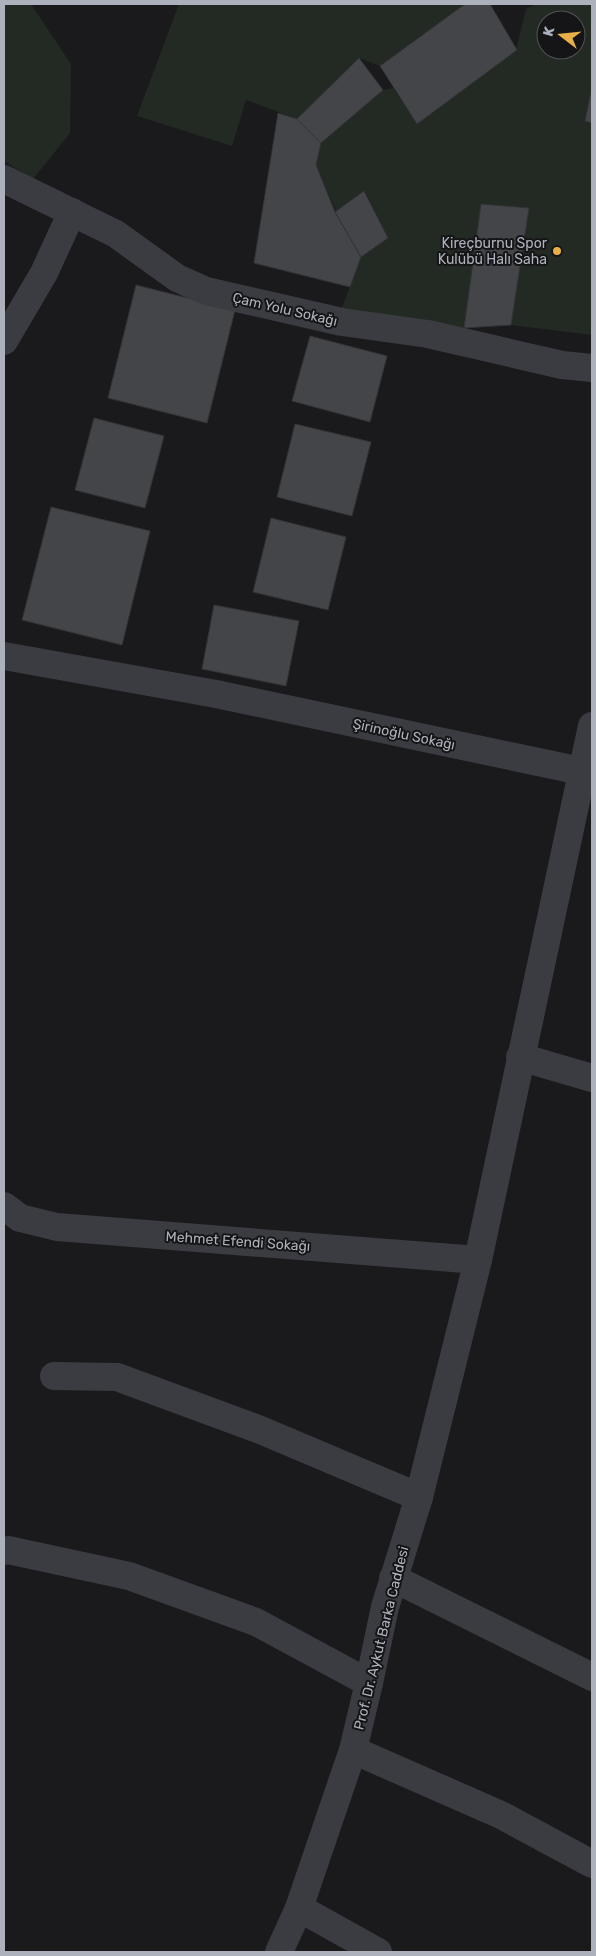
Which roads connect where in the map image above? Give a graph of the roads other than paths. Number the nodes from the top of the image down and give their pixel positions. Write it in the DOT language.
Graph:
graph roads {
  1 [pos="4,179"];
  2 [pos="72,212"];
  3 [pos="4,342"];
  4 [pos="592,368"];
  5 [pos="4,656"];
  6 [pos="592,726"];
  7 [pos="587,773"];
  8 [pos="520,1057"];
  9 [pos="592,1078"];
  10 [pos="4,1206"];
  11 [pos="478,1260"];
  12 [pos="54,1376"];
  13 [pos="419,1496"];
  14 [pos="4,1551"];
  15 [pos="393,1578"];
  16 [pos="592,1677"];
  17 [pos="370,1684"];
  18 [pos="353,1750"];
  19 [pos="592,1864"];
  20 [pos="299,1908"];
  21 [pos="279,1952"];
  22 [pos="378,1952"];
  1 -- 2 [label="street, Çam Yolu Sokağı"];
  2 -- 3 [label="street"];
  2 -- 4 [label="street, Çam Yolu Sokağı"];
  5 -- 7 [label="street, Şirinoğlu Sokağı"];
  6 -- 7 [label="street, Prof. Dr. Aykut Barka Caddesi"];
  7 -- 8 [label="street, Prof. Dr. Aykut Barka Caddesi"];
  8 -- 9 [label="street"];
  8 -- 11 [label="street, Prof. Dr. Aykut Barka Caddesi"];
  10 -- 11 [label="street, Mehmet Efendi Sokağı"];
  11 -- 13 [label="street, Prof. Dr. Aykut Barka Caddesi"];
  12 -- 13 [label="street"];
  13 -- 15 [label="street, Prof. Dr. Aykut Barka Caddesi"];
  14 -- 17 [label="street"];
  15 -- 16 [label="street"];
  15 -- 17 [label="street, Prof. Dr. Aykut Barka Caddesi"];
  17 -- 18 [label="street, Prof. Dr. Aykut Barka Caddesi"];
  18 -- 19 [label="street"];
  18 -- 20 [label="street, Prof. Dr. Aykut Barka Caddesi"];
  20 -- 21 [label="street, Prof. Dr. Aykut Barka Caddesi"];
  20 -- 22 [label="street"];
}
